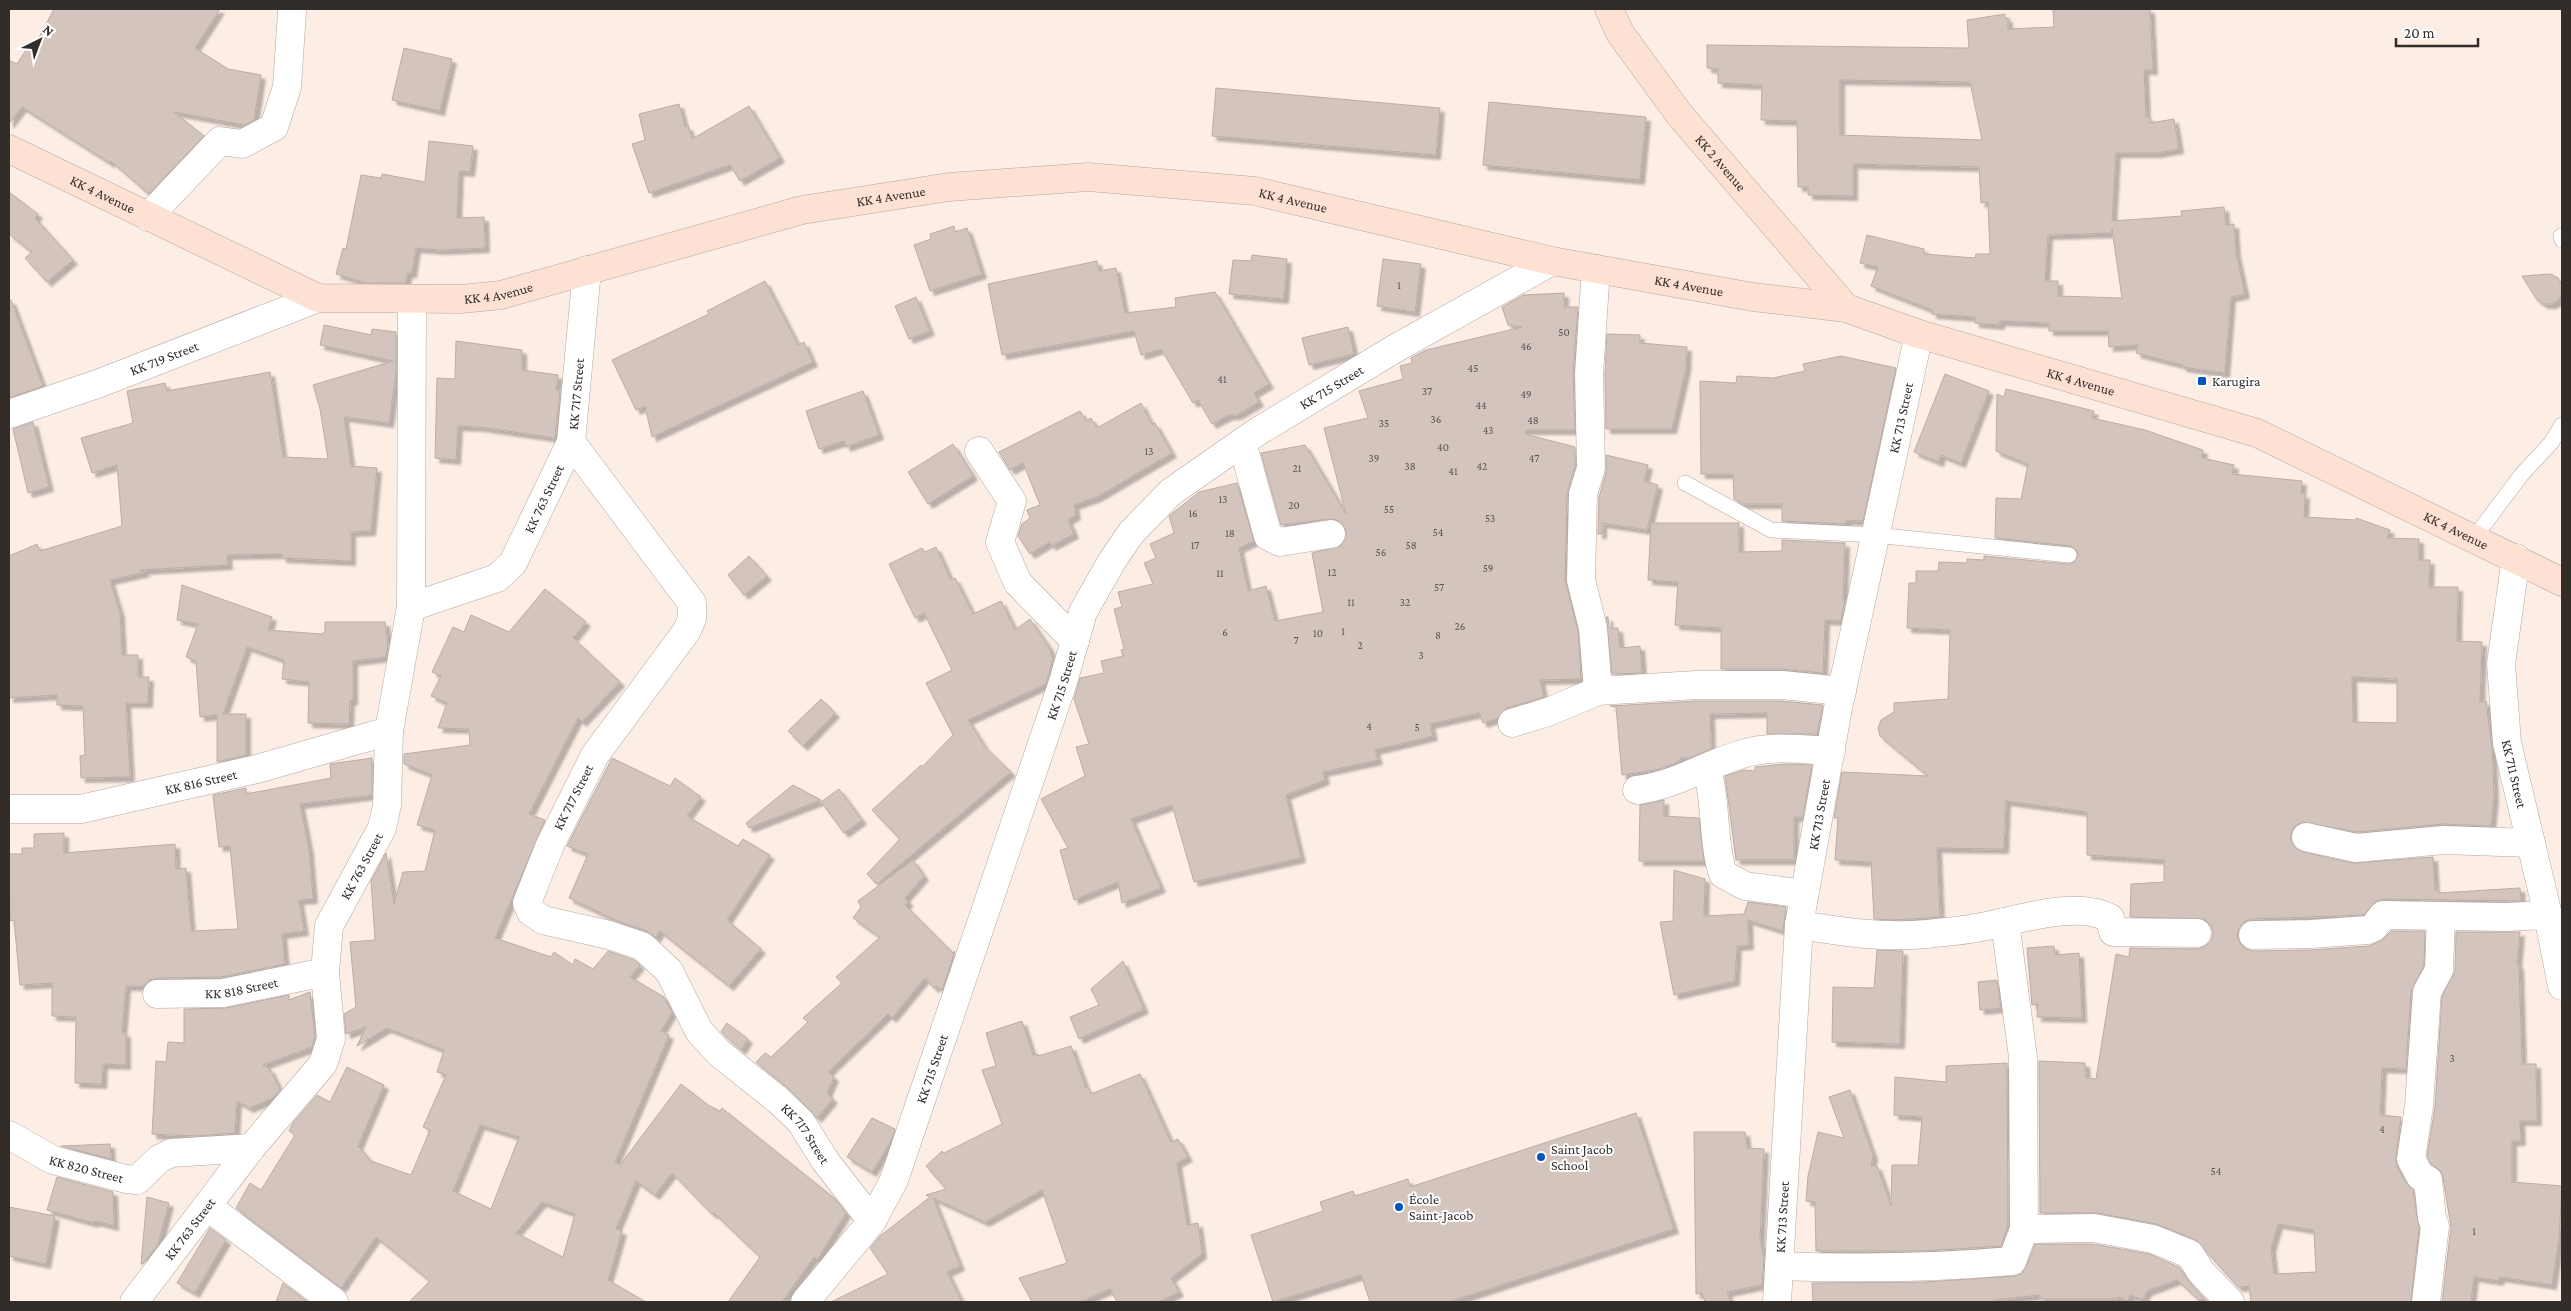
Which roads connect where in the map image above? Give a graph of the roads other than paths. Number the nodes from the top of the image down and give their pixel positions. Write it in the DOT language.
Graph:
graph roads {
  1 [pos="1609,9"];
  2 [pos="292,12"];
  3 [pos="9,149"];
  4 [pos="148,217"];
  5 [pos="1552,261"];
  6 [pos="1596,269"];
  7 [pos="587,270"];
  8 [pos="318,298"];
  9 [pos="412,299"];
  10 [pos="1846,308"];
  11 [pos="1919,334"];
  12 [pos="9,414"];
  13 [pos="2562,425"];
  14 [pos="571,442"];
  15 [pos="1242,442"];
  16 [pos="979,451"];
  17 [pos="1684,483"];
  18 [pos="1331,534"];
  19 [pos="1876,535"];
  20 [pos="2474,538"];
  21 [pos="2069,555"];
  22 [pos="2516,558"];
  23 [pos="2562,582"];
  24 [pos="411,607"];
  25 [pos="1075,641"];
  26 [pos="1598,691"];
  27 [pos="1842,691"];
  28 [pos="1512,723"];
  29 [pos="389,731"];
  30 [pos="1831,751"];
  31 [pos="1707,769"];
  32 [pos="1637,790"];
  33 [pos="9,809"];
  34 [pos="2306,837"];
  35 [pos="2531,843"];
  36 [pos="1804,894"];
  37 [pos="2548,915"];
  38 [pos="2441,916"];
  39 [pos="2005,922"];
  40 [pos="1799,925"];
  41 [pos="2197,933"];
  42 [pos="2253,935"];
  43 [pos="325,972"];
  44 [pos="2562,986"];
  45 [pos="157,994"];
  46 [pos="9,1135"];
  47 [pos="252,1148"];
  48 [pos="207,1206"];
  49 [pos="872,1221"];
  50 [pos="2024,1229"];
  51 [pos="1779,1266"];
  52 [pos="134,1302"];
  53 [pos="334,1302"];
  54 [pos="805,1302"];
  55 [pos="1777,1302"];
  56 [pos="2230,1302"];
  57 [pos="2426,1302"];
  1 -- 10 [label="main road, KK 2 Avenue"];
  2 -- 4 [label="street"];
  3 -- 4 [label="main road, KK 4 Avenue"];
  4 -- 8 [label="main road, KK 4 Avenue"];
  5 -- 6 [label="main road, KK 4 Avenue"];
  5 -- 7 [label="main road, KK 4 Avenue"];
  5 -- 15 [label="street, KK 715 Street"];
  6 -- 10 [label="main road, KK 4 Avenue"];
  6 -- 26 [label="street"];
  7 -- 9 [label="main road, KK 4 Avenue"];
  7 -- 14 [label="street, KK 717 Street"];
  8 -- 9 [label="main road, KK 4 Avenue"];
  8 -- 12 [label="street, KK 719 Street"];
  9 -- 24 [label="street"];
  10 -- 11 [label="main road, KK 4 Avenue"];
  11 -- 19 [label="street, KK 713 Street"];
  11 -- 20 [label="main road, KK 4 Avenue"];
  13 -- 20 [label="lane"];
  14 -- 24 [label="street, KK 763 Street"];
  14 -- 49 [label="street, KK 717 Street"];
  15 -- 18 [label="street"];
  15 -- 25 [label="street, KK 715 Street"];
  16 -- 25 [label="street"];
  17 -- 19 [label="lane"];
  19 -- 21 [label="lane"];
  19 -- 27 [label="street, KK 713 Street"];
  20 -- 22 [label="main road, KK 4 Avenue"];
  22 -- 23 [label="main road, KK 4 Avenue"];
  22 -- 35 [label="street, KK 711 Street"];
  24 -- 29 [label="street, KK 763 Street"];
  25 -- 49 [label="street, KK 715 Street"];
  26 -- 27 [label="street"];
  26 -- 28 [label="street"];
  27 -- 30 [label="street, KK 713 Street"];
  29 -- 33 [label="street, KK 816 Street"];
  29 -- 43 [label="street, KK 763 Street"];
  30 -- 31 [label="street"];
  30 -- 36 [label="street, KK 713 Street"];
  31 -- 32 [label="street"];
  31 -- 36 [label="street"];
  34 -- 35 [label="street"];
  35 -- 37 [label="street, KK 711 Street"];
  36 -- 40 [label="street, KK 713 Street"];
  37 -- 38 [label="street"];
  37 -- 44 [label="street, KK 711 Street"];
  38 -- 42 [label="street"];
  38 -- 57 [label="street"];
  39 -- 40 [label="street"];
  39 -- 41 [label="street"];
  39 -- 50 [label="street"];
  40 -- 51 [label="street, KK 713 Street"];
  43 -- 45 [label="street, KK 818 Street"];
  43 -- 47 [label="street, KK 763 Street"];
  46 -- 47 [label="street, KK 820 Street"];
  47 -- 48 [label="street, KK 763 Street"];
  48 -- 52 [label="street, KK 763 Street"];
  48 -- 53 [label="street"];
  49 -- 54 [label="street, KK 715 Street"];
  50 -- 51 [label="street"];
  50 -- 56 [label="street"];
  51 -- 55 [label="street, KK 713 Street"];
}
